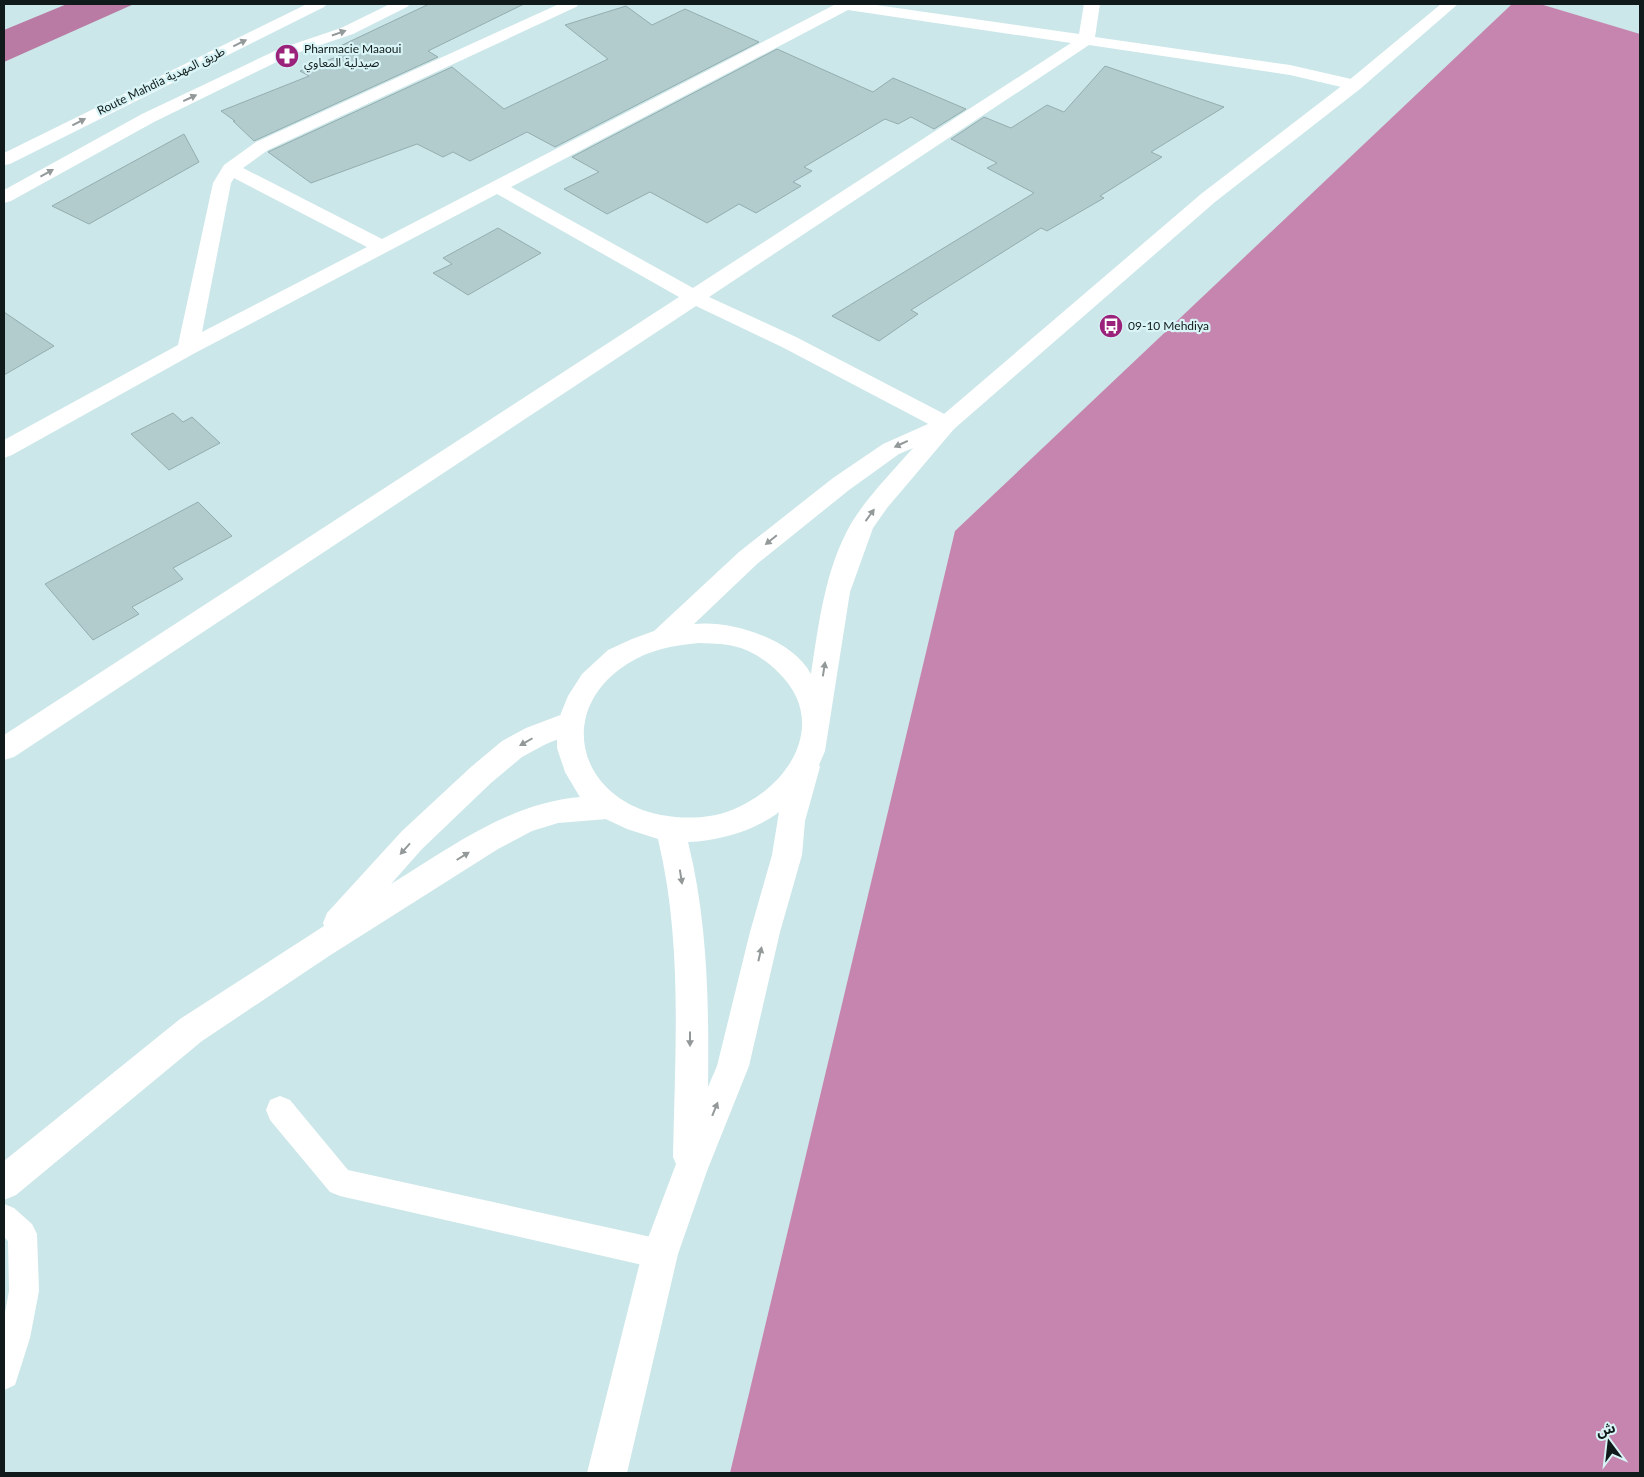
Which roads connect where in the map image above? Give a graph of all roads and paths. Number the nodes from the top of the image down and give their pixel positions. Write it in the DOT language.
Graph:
graph roads {
  1 [pos="289,4"];
  2 [pos="319,4"];
  3 [pos="402,4"];
  4 [pos="571,4"];
  5 [pos="847,4"];
  6 [pos="1092,4"];
  7 [pos="1450,4"];
  8 [pos="1086,40"];
  9 [pos="1354,86"];
  10 [pos="4,142"];
  11 [pos="4,160"];
  12 [pos="230,169"];
  13 [pos="496,186"];
  14 [pos="4,197"];
  15 [pos="383,246"];
  16 [pos="694,297"];
  17 [pos="188,348"];
  18 [pos="946,424"];
  19 [pos="4,450"];
  20 [pos="664,637"];
  21 [pos="817,717"];
  22 [pos="571,722"];
  23 [pos="4,749"];
  24 [pos="806,767"];
  25 [pos="607,807"];
  26 [pos="670,830"];
  27 [pos="318,946"];
  28 [pos="280,1110"];
  29 [pos="690,1170"];
  30 [pos="4,1184"];
  31 [pos="4,1218"];
  32 [pos="660,1254"];
  33 [pos="4,1374"];
  34 [pos="607,1473"];
  1 -- 10 [label="street, Route Mahdia طريق المهدية"];
  11 -- 2 [label="street, Route Mahdia طريق المهدية, one-way"];
  14 -- 3 [label="street, one-way"];
  4 -- 12 [label="street"];
  5 -- 8 [label="street"];
  5 -- 13 [label="street"];
  6 -- 8 [label="street"];
  7 -- 9 [label="street"];
  8 -- 9 [label="street"];
  8 -- 16 [label="street"];
  9 -- 18 [label="street"];
  12 -- 15 [label="street"];
  12 -- 17 [label="street"];
  13 -- 15 [label="street"];
  13 -- 16 [label="street"];
  15 -- 17 [label="street"];
  16 -- 18 [label="street"];
  16 -- 23 [label="street"];
  17 -- 19 [label="street"];
  18 -- 20 [label="street, one-way"];
  21 -- 18 [label="street, one-way"];
  20 -- 21 [label="street"];
  20 -- 22 [label="street"];
  21 -- 24 [label="street"];
  22 -- 25 [label="street"];
  22 -- 27 [label="street, one-way"];
  24 -- 26 [label="street"];
  29 -- 24 [label="street, one-way"];
  25 -- 26 [label="street"];
  27 -- 25 [label="street, one-way"];
  26 -- 29 [label="street, one-way"];
  27 -- 30 [label="street"];
  28 -- 32 [label="lane"];
  29 -- 32 [label="street"];
  31 -- 33 [label="lane"];
  32 -- 34 [label="street"];
}
